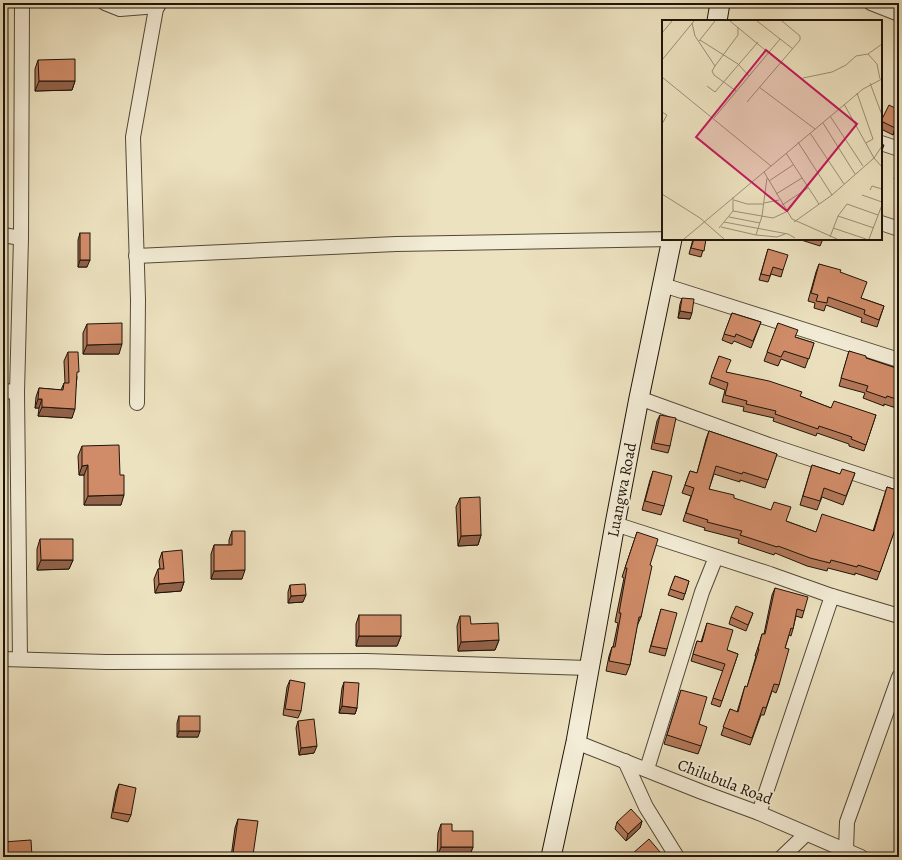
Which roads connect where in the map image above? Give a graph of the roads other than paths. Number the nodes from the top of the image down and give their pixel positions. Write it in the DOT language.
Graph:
graph roads {
  1 [pos="22,3"];
  2 [pos="105,3"];
  3 [pos="720,3"];
  4 [pos="871,3"];
  5 [pos="158,5"];
  6 [pos="899,14"];
  7 [pos="717,20"];
  8 [pos="882,143"];
  9 [pos="899,149"];
  10 [pos="882,223"];
  11 [pos="899,229"];
  12 [pos="3,235"];
  13 [pos="21,238"];
  14 [pos="662,239"];
  15 [pos="672,240"];
  16 [pos="136,256"];
  17 [pos="663,285"];
  18 [pos="899,360"];
  19 [pos="10,391"];
  20 [pos="639,398"];
  21 [pos="136,403"];
  22 [pos="899,488"];
  23 [pos="615,524"];
  24 [pos="716,557"];
  25 [pos="832,596"];
  26 [pos="899,616"];
  27 [pos="3,659"];
  28 [pos="20,659"];
  29 [pos="589,668"];
  30 [pos="899,677"];
  31 [pos="576,742"];
  32 [pos="625,761"];
  33 [pos="647,770"];
  34 [pos="759,813"];
  35 [pos="806,834"];
  36 [pos="846,850"];
  37 [pos="551,857"];
  38 [pos="677,857"];
  39 [pos="782,857"];
  40 [pos="861,857"];
  1 -- 13 [label="street"];
  2 -- 5 [label="street"];
  3 -- 7 [label="street"];
  4 -- 6 [label="street"];
  5 -- 16 [label="street"];
  8 -- 9 [label="street"];
  10 -- 11 [label="street"];
  12 -- 13 [label="street"];
  13 -- 19 [label="street"];
  14 -- 16 [label="street"];
  15 -- 17 [label="street, Luangwa Road"];
  16 -- 21 [label="street"];
  17 -- 18 [label="street"];
  17 -- 20 [label="street, Luangwa Road"];
  19 -- 28 [label="street"];
  20 -- 22 [label="street"];
  20 -- 23 [label="street, Luangwa Road"];
  23 -- 24 [label="street"];
  23 -- 29 [label="street, Luangwa Road"];
  24 -- 25 [label="street"];
  24 -- 33 [label="street"];
  25 -- 26 [label="street"];
  25 -- 34 [label="street"];
  27 -- 28 [label="street"];
  28 -- 29 [label="street"];
  29 -- 31 [label="street, Luangwa Road"];
  30 -- 36 [label="street"];
  31 -- 32 [label="street, Chilubula Road"];
  31 -- 37 [label="street, Luangwa Road"];
  32 -- 33 [label="street, Chilubula Road"];
  32 -- 38 [label="street"];
  33 -- 34 [label="street, Chilubula Road"];
  34 -- 35 [label="street, Chilubula Road"];
  35 -- 36 [label="street, Chilubula Road"];
  35 -- 39 [label="street"];
  36 -- 40 [label="street, Chilubula Road"];
}
